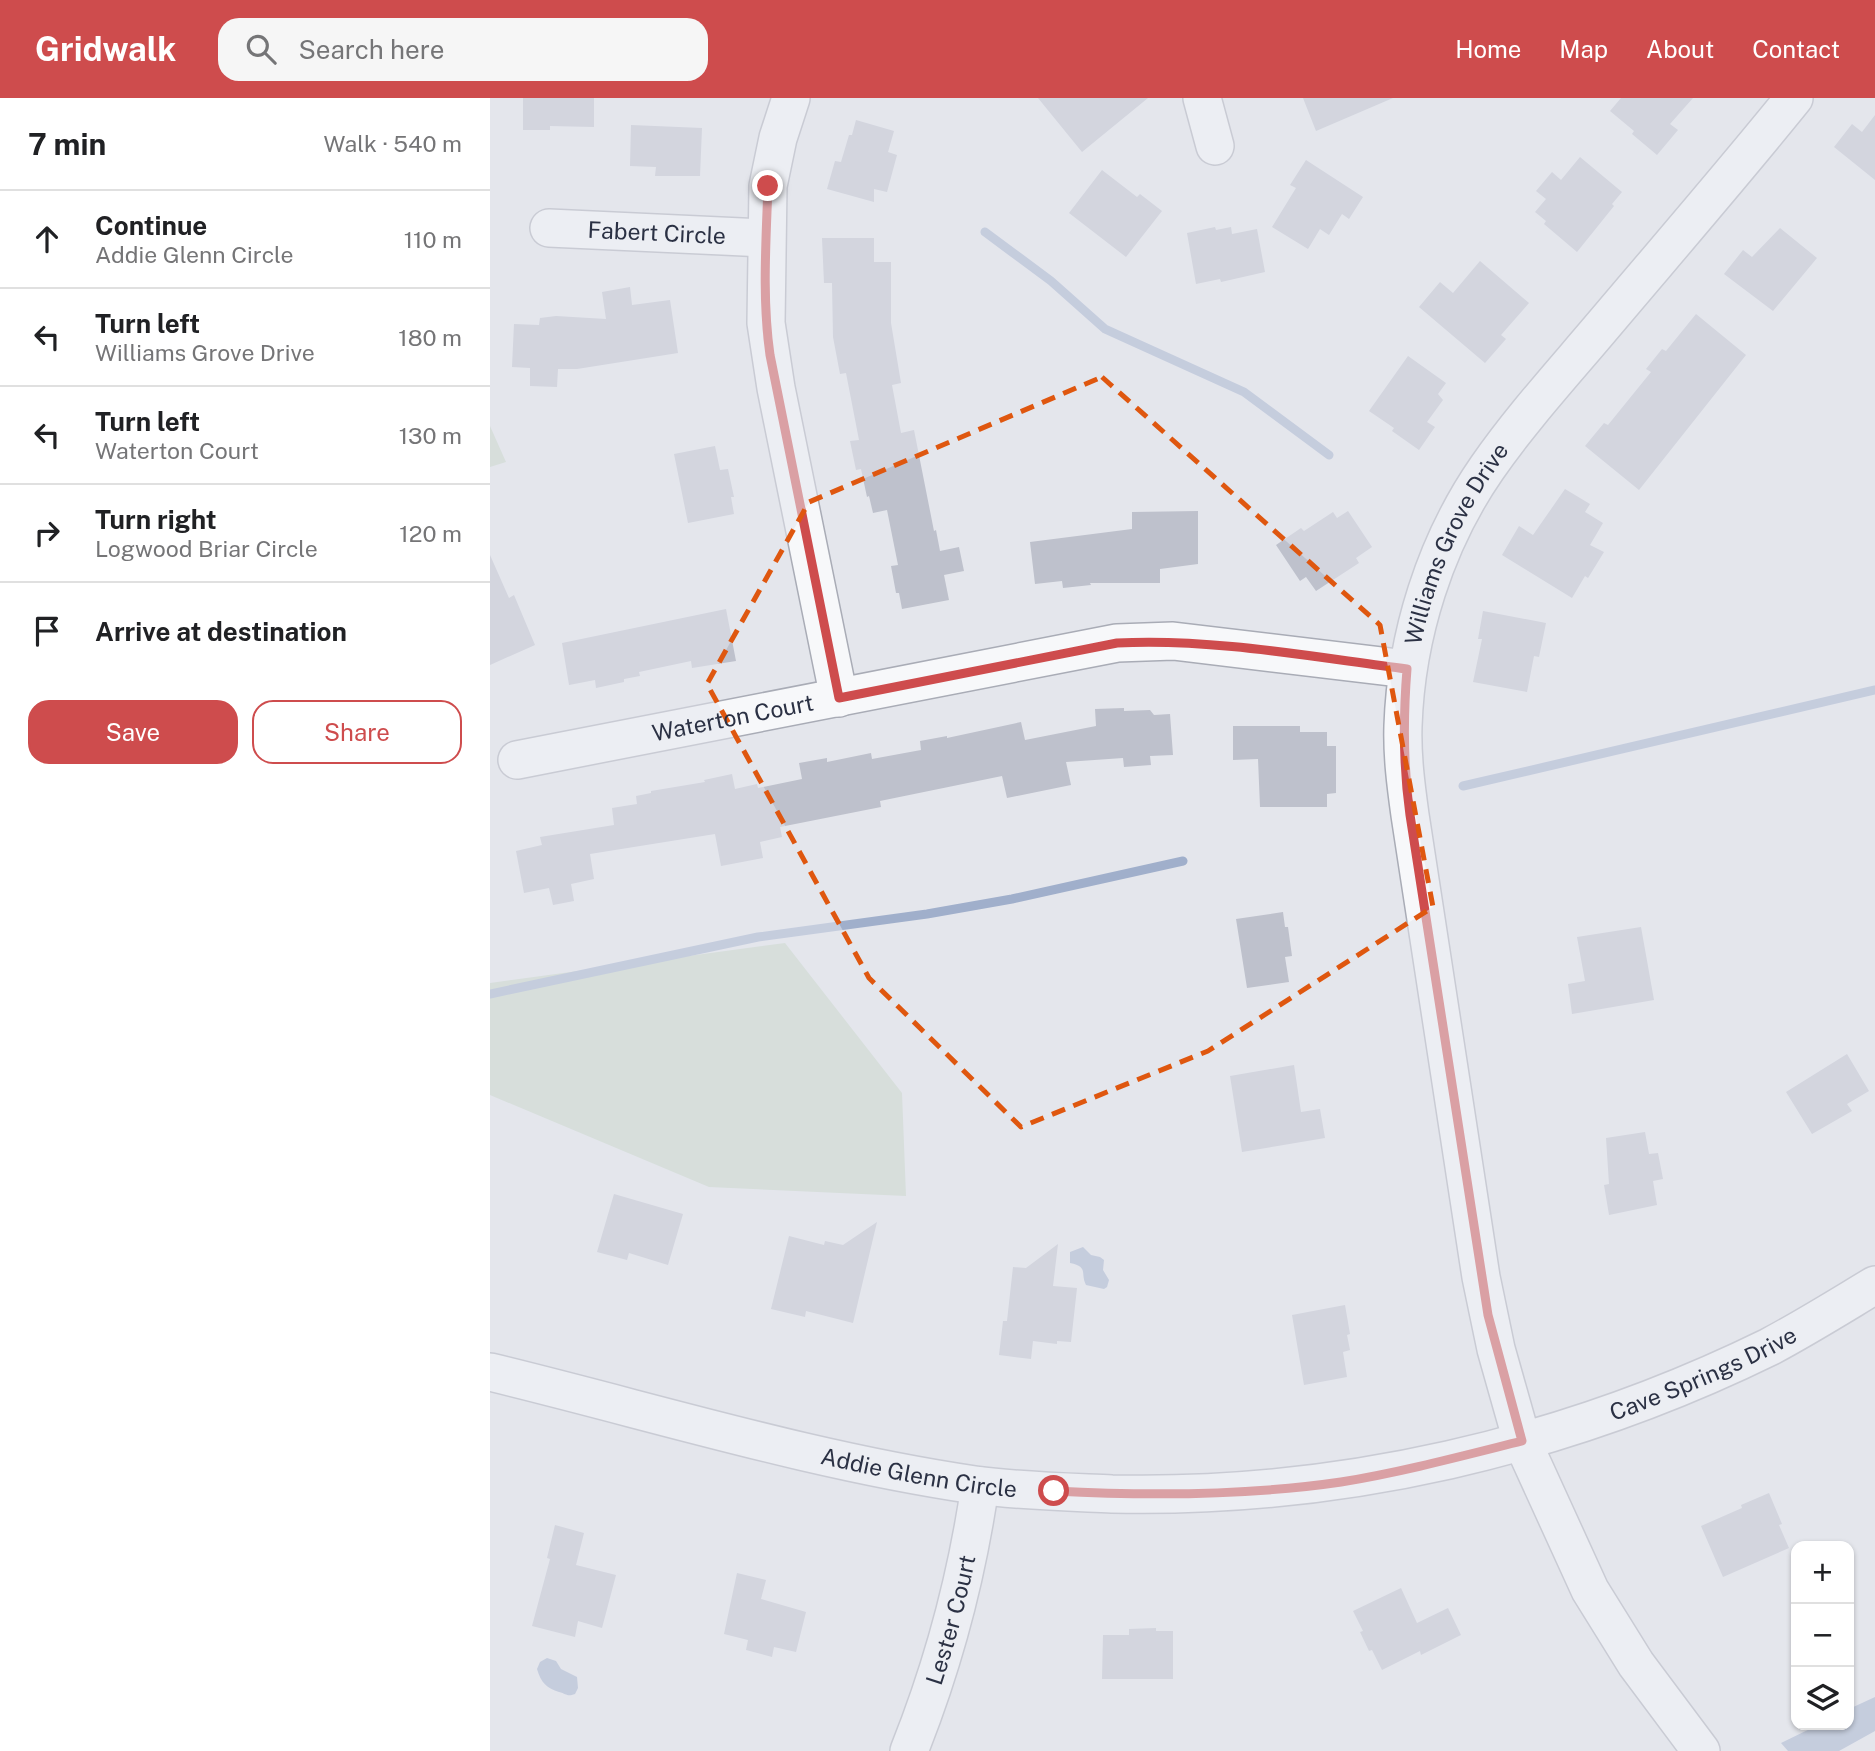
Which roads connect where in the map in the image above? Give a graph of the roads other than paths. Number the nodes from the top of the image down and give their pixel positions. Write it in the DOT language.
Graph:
graph roads {
  1 [pos="791,98"];
  2 [pos="1202,98"];
  3 [pos="1794,98"];
  4 [pos="1215,146"];
  5 [pos="549,228"];
  6 [pos="766,238"];
  7 [pos="1407,669"];
  8 [pos="839,698"];
  9 [pos="517,760"];
  10 [pos="1875,1285"];
  11 [pos="490,1372"];
  12 [pos="1522,1441"];
  13 [pos="980,1486"];
  14 [pos="909,1751"];
  15 [pos="1701,1751"];
  1 -- 6 [label="street"];
  2 -- 4 [label="street"];
  3 -- 7 [label="street, Williams Grove Drive"];
  5 -- 6 [label="street, Fabert Circle"];
  6 -- 8 [label="street"];
  7 -- 8 [label="street, Waterton Court"];
  7 -- 12 [label="street, Williams Grove Drive"];
  8 -- 9 [label="street, Waterton Court"];
  10 -- 12 [label="street, Cave Springs Drive"];
  11 -- 13 [label="street, Addie Glenn Circle"];
  12 -- 13 [label="street, Addie Glenn Circle"];
  12 -- 15 [label="street, Williams Grove Drive"];
  13 -- 14 [label="street, Lester Court"];
}
